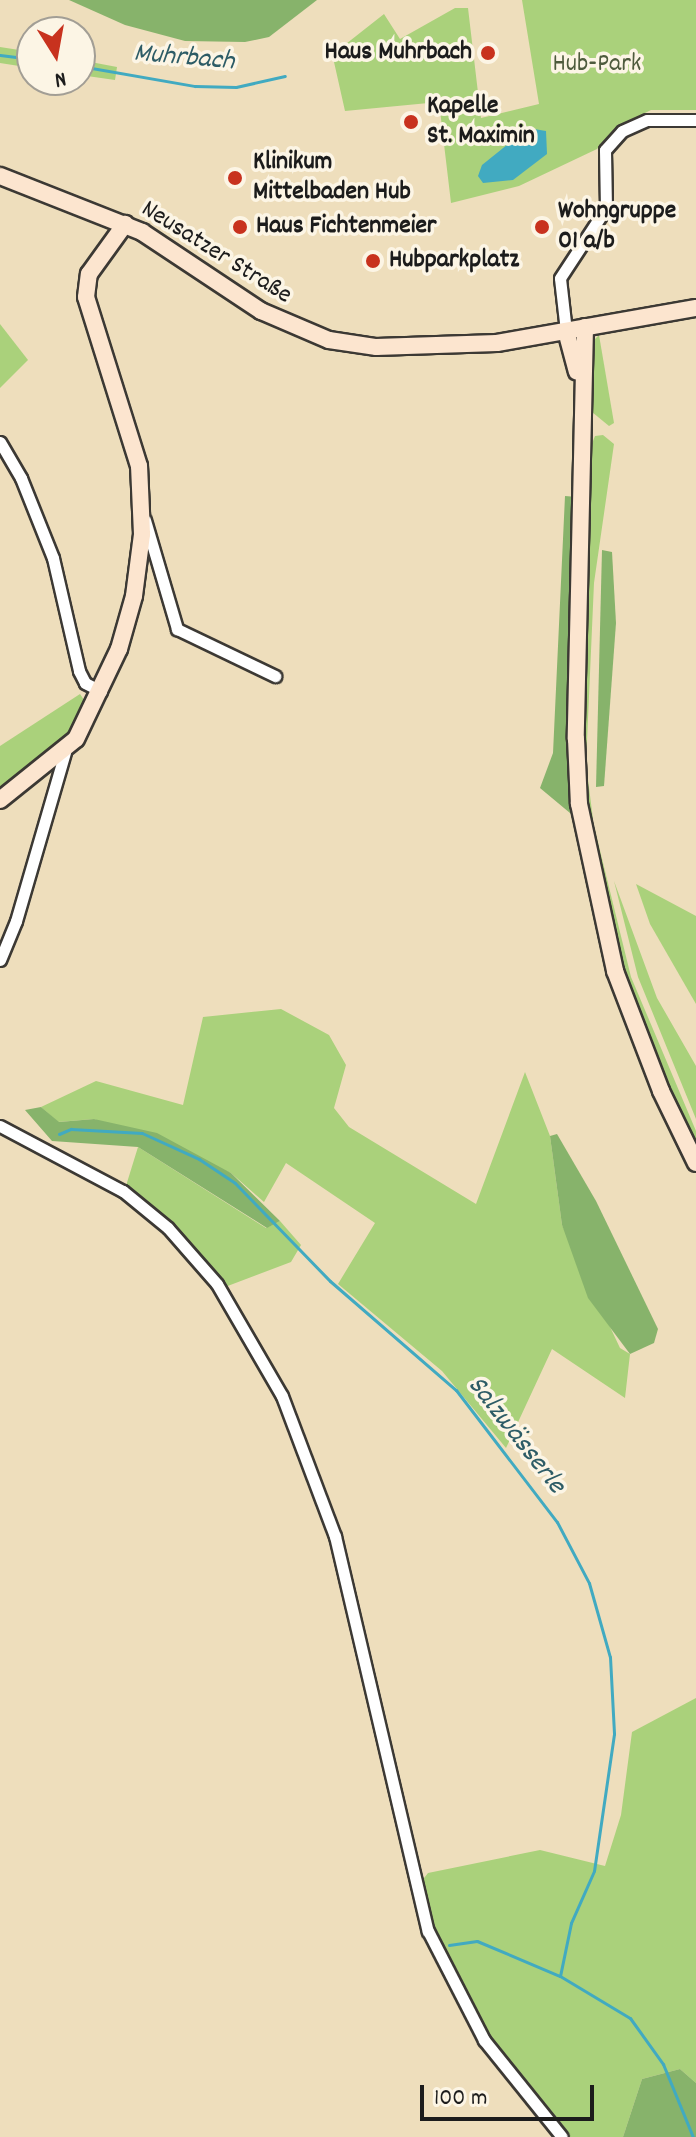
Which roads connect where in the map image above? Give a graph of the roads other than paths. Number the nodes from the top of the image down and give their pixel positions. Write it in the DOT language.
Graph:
graph roads {
  1 [pos="696,120"];
  2 [pos="0,176"];
  3 [pos="125,224"];
  4 [pos="696,308"];
  5 [pos="585,327"];
  6 [pos="566,331"];
  7 [pos="581,386"];
  8 [pos="0,442"];
  9 [pos="148,550"];
  10 [pos="275,676"];
  11 [pos="101,691"];
  12 [pos="65,752"];
  13 [pos="0,800"];
  14 [pos="0,960"];
  15 [pos="0,1126"];
  16 [pos="696,1163"];
  17 [pos="562,2137"];
  1 -- 6 [label="street"];
  2 -- 3 [label="street, Neusatzer Straße"];
  3 -- 6 [label="street, Neusatzer Straße"];
  3 -- 9 [label="street"];
  4 -- 5 [label="street, Neusatzer Straße"];
  5 -- 6 [label="street, Neusatzer Straße"];
  5 -- 7 [label="street"];
  6 -- 7 [label="street"];
  7 -- 16 [label="street"];
  8 -- 11 [label="street"];
  9 -- 10 [label="street"];
  9 -- 11 [label="street"];
  11 -- 12 [label="street"];
  12 -- 13 [label="street"];
  12 -- 14 [label="street"];
  15 -- 17 [label="street"];
}
